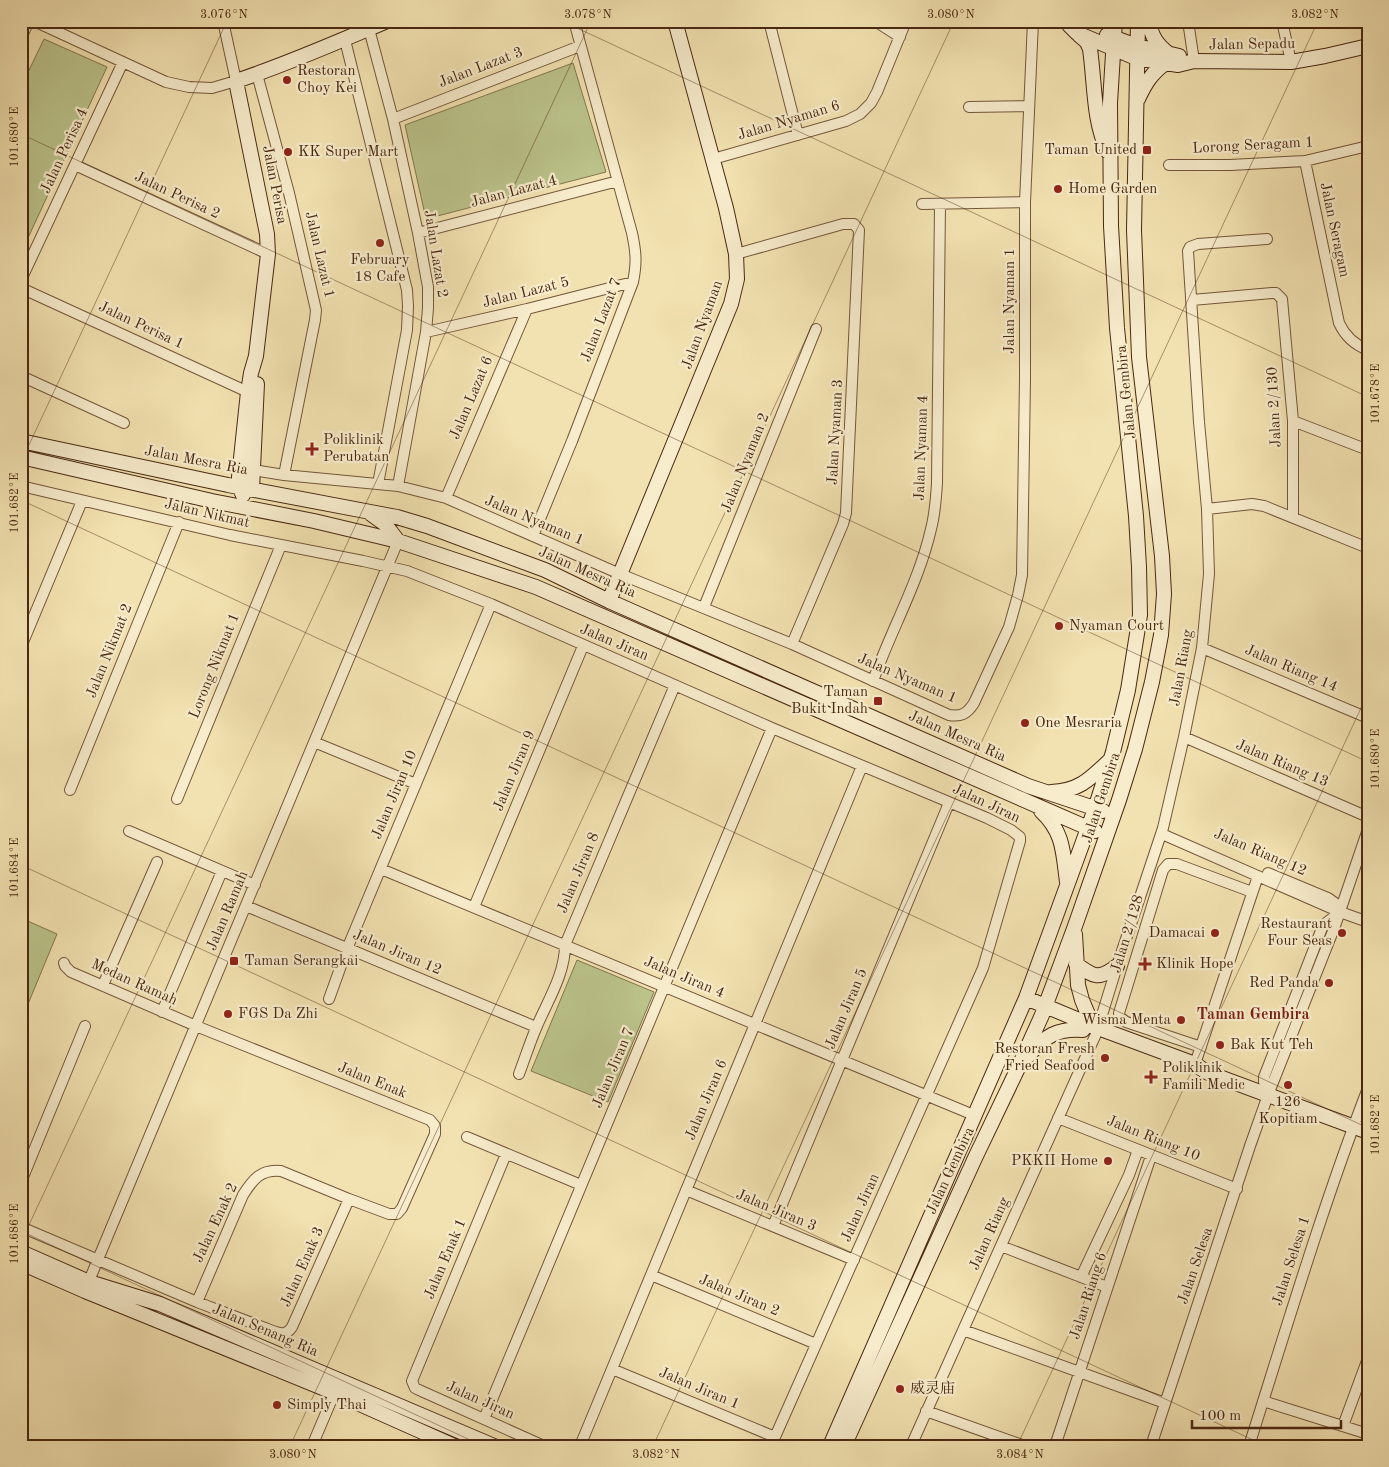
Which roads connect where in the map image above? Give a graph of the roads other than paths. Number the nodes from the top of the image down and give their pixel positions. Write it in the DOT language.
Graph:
graph roads {
  1 [pos="29,21"];
  2 [pos="34,21"];
  3 [pos="223,21"];
  4 [pos="387,21"];
  5 [pos="574,21"];
  6 [pos="675,21"];
  7 [pos="769,21"];
  8 [pos="875,21"];
  9 [pos="906,21"];
  10 [pos="1033,21"];
  11 [pos="1115,21"];
  12 [pos="1138,21"];
  13 [pos="1149,21"];
  14 [pos="1188,21"];
  15 [pos="1282,21"];
  16 [pos="1074,25"];
  17 [pos="369,29"];
  18 [pos="900,37"];
  19 [pos="21,38"];
  20 [pos="345,40"];
  21 [pos="1114,43"];
  22 [pos="580,46"];
  23 [pos="1368,46"];
  24 [pos="1136,52"];
  25 [pos="1167,58"];
  26 [pos="1194,61"];
  27 [pos="123,62"];
  28 [pos="1291,62"];
  29 [pos="257,74"];
  30 [pos="236,81"];
  31 [pos="1136,104"];
  32 [pos="1029,106"];
  33 [pos="969,107"];
  34 [pos="393,119"];
  35 [pos="798,135"];
  36 [pos="1368,146"];
  37 [pos="1110,158"];
  38 [pos="713,159"];
  39 [pos="1305,161"];
  40 [pos="74,165"];
  41 [pos="1169,165"];
  42 [pos="618,181"];
  43 [pos="1025,202"];
  44 [pos="922,204"];
  45 [pos="940,204"];
  46 [pos="418,233"];
  47 [pos="1267,240"];
  48 [pos="268,254"];
  49 [pos="736,254"];
  50 [pos="21,280"];
  51 [pos="633,282"];
  52 [pos="21,288"];
  53 [pos="1192,300"];
  54 [pos="527,309"];
  55 [pos="816,329"];
  56 [pos="426,332"];
  57 [pos="1368,350"];
  58 [pos="256,356"];
  59 [pos="21,376"];
  60 [pos="248,392"];
  61 [pos="1293,421"];
  62 [pos="124,423"];
  63 [pos="21,440"];
  64 [pos="1368,450"];
  65 [pos="21,457"];
  66 [pos="253,470"];
  67 [pos="284,474"];
  68 [pos="378,484"];
  69 [pos="21,486"];
  70 [pos="398,486"];
  71 [pos="245,490"];
  72 [pos="446,498"];
  73 [pos="82,501"];
  74 [pos="212,501"];
  75 [pos="1207,509"];
  76 [pos="264,510"];
  77 [pos="366,511"];
  78 [pos="1293,517"];
  79 [pos="178,522"];
  80 [pos="427,526"];
  81 [pos="533,536"];
  82 [pos="398,542"];
  83 [pos="281,546"];
  84 [pos="1368,548"];
  85 [pos="388,566"];
  86 [pos="620,574"];
  87 [pos="609,601"];
  88 [pos="491,604"];
  89 [pos="704,607"];
  90 [pos="792,644"];
  91 [pos="583,646"];
  92 [pos="21,647"];
  93 [pos="1202,648"];
  94 [pos="873,681"];
  95 [pos="675,685"];
  96 [pos="1368,718"];
  97 [pos="772,728"];
  98 [pos="1184,738"];
  99 [pos="314,742"];
  100 [pos="1110,760"];
  101 [pos="862,766"];
  102 [pos="416,784"];
  103 [pos="70,790"];
  104 [pos="1045,792"];
  105 [pos="177,799"];
  106 [pos="949,802"];
  107 [pos="1033,804"];
  108 [pos="1095,809"];
  109 [pos="1114,814"];
  110 [pos="1368,817"];
  111 [pos="1088,828"];
  112 [pos="1368,829"];
  113 [pos="129,831"];
  114 [pos="1163,831"];
  115 [pos="1107,835"];
  116 [pos="157,862"];
  117 [pos="381,869"];
  118 [pos="222,871"];
  119 [pos="1258,876"];
  120 [pos="255,885"];
  121 [pos="1068,885"];
  122 [pos="1252,892"];
  123 [pos="246,906"];
  124 [pos="474,908"];
  125 [pos="1340,912"];
  126 [pos="1368,922"];
  127 [pos="1075,926"];
  128 [pos="565,945"];
  129 [pos="347,948"];
  130 [pos="64,963"];
  131 [pos="1076,964"];
  132 [pos="1117,966"];
  133 [pos="103,985"];
  134 [pos="664,986"];
  135 [pos="329,999"];
  136 [pos="1024,1003"];
  137 [pos="1044,1011"];
  138 [pos="162,1012"];
  139 [pos="755,1024"];
  140 [pos="86,1026"];
  141 [pos="196,1026"];
  142 [pos="536,1027"];
  143 [pos="1093,1030"];
  144 [pos="1200,1047"];
  145 [pos="842,1060"];
  146 [pos="1019,1066"];
  147 [pos="1201,1068"];
  148 [pos="520,1074"];
  149 [pos="1368,1088"];
  150 [pos="1268,1095"];
  151 [pos="927,1096"];
  152 [pos="976,1116"];
  153 [pos="1058,1118"];
  154 [pos="1353,1126"];
  155 [pos="1368,1132"];
  156 [pos="467,1137"];
  157 [pos="1138,1150"];
  158 [pos="506,1154"];
  159 [pos="1151,1156"];
  160 [pos="21,1182"];
  161 [pos="582,1185"];
  162 [pos="1237,1189"];
  163 [pos="686,1190"];
  164 [pos="349,1199"];
  165 [pos="387,1213"];
  166 [pos="773,1226"];
  167 [pos="21,1227"];
  168 [pos="1000,1246"];
  169 [pos="21,1252"];
  170 [pos="99,1260"];
  171 [pos="854,1260"];
  172 [pos="21,1263"];
  173 [pos="651,1276"];
  174 [pos="1081,1277"];
  175 [pos="87,1286"];
  176 [pos="1107,1287"];
  177 [pos="197,1302"];
  178 [pos="963,1330"];
  179 [pos="816,1344"];
  180 [pos="1368,1358"];
  181 [pos="612,1369"];
  182 [pos="1079,1373"];
  183 [pos="413,1377"];
  184 [pos="337,1387"];
  185 [pos="1263,1401"];
  186 [pos="1165,1403"];
  187 [pos="926,1411"];
  188 [pos="484,1419"];
  189 [pos="1343,1426"];
  190 [pos="1368,1434"];
  191 [pos="773,1441"];
  192 [pos="312,1446"];
  193 [pos="454,1446"];
  194 [pos="494,1446"];
  195 [pos="544,1446"];
  196 [pos="580,1446"];
  197 [pos="830,1446"];
  198 [pos="844,1446"];
  199 [pos="911,1446"];
  200 [pos="1025,1446"];
  201 [pos="1055,1446"];
  202 [pos="1151,1446"];
  203 [pos="1249,1446"];
  1 -- 19 [label="street"];
  2 -- 27 [label="street"];
  3 -- 30 [label="street, Jalan Perisa"];
  4 -- 17 [label="main road"];
  5 -- 22 [label="street, Jalan Lazat 7"];
  6 -- 38 [label="main road, Jalan Nyaman"];
  7 -- 35 [label="street"];
  8 -- 18 [label="street"];
  9 -- 18 [label="street, Jalan Nyaman 6"];
  10 -- 32 [label="street, Jalan Nyaman 1"];
  11 -- 21 [label="main road, Jalan Gembira"];
  12 -- 24 [label="main road, Jalan Gembira"];
  13 -- 25 [label="main road"];
  14 -- 26 [label="street"];
  15 -- 28 [label="street"];
  16 -- 21 [label="main road, Jalan Sepadu"];
  16 -- 37 [label="main road"];
  17 -- 20 [label="main road"];
  17 -- 34 [label="street, Jalan Lazat 2"];
  18 -- 35 [label="street, Jalan Nyaman 6"];
  20 -- 29 [label="main road"];
  20 -- 68 [label="street"];
  21 -- 24 [label="main road, Jalan Sepadu"];
  21 -- 37 [label="main road, Jalan Gembira"];
  22 -- 34 [label="street, Jalan Lazat 3"];
  22 -- 42 [label="street, Jalan Lazat 7"];
  23 -- 28 [label="main road, Jalan Sepadu"];
  24 -- 25 [label="main road, Jalan Sepadu"];
  24 -- 31 [label="main road, Jalan Gembira"];
  25 -- 26 [label="main road, Jalan Sepadu"];
  25 -- 31 [label="main road"];
  26 -- 28 [label="main road, Jalan Sepadu"];
  27 -- 30 [label="street"];
  27 -- 40 [label="street, Jalan Perisa 4"];
  29 -- 30 [label="main road"];
  29 -- 67 [label="street, Jalan Lazat 1"];
  30 -- 48 [label="main road, Jalan Perisa"];
  31 -- 109 [label="main road, Jalan Gembira"];
  32 -- 33 [label="street"];
  32 -- 43 [label="street, Jalan Nyaman 1"];
  34 -- 46 [label="street, Jalan Lazat 2"];
  35 -- 38 [label="street, Jalan Nyaman 6"];
  36 -- 39 [label="street, Lorong Seragam 1"];
  37 -- 100 [label="main road, Jalan Gembira"];
  38 -- 49 [label="main road, Jalan Nyaman"];
  39 -- 41 [label="street, Lorong Seragam 1"];
  39 -- 57 [label="street, Jalan Seragam"];
  40 -- 48 [label="street, Jalan Perisa 2"];
  40 -- 50 [label="street, Jalan Perisa 4"];
  42 -- 46 [label="street, Jalan Lazat 4"];
  42 -- 51 [label="street, Jalan Lazat 7"];
  43 -- 45 [label="street"];
  43 -- 94 [label="street, Jalan Nyaman 1"];
  44 -- 45 [label="street"];
  45 -- 94 [label="street, Jalan Nyaman 4"];
  46 -- 56 [label="street, Jalan Lazat 2"];
  47 -- 53 [label="street, Jalan Riang"];
  48 -- 58 [label="main road, Jalan Perisa"];
  49 -- 86 [label="main road, Jalan Nyaman"];
  49 -- 90 [label="street, Jalan Nyaman 3"];
  51 -- 54 [label="street, Jalan Lazat 5"];
  51 -- 81 [label="street, Jalan Lazat 7"];
  52 -- 60 [label="street, Jalan Perisa 1"];
  53 -- 61 [label="street, Jalan 2/130"];
  53 -- 75 [label="street, Jalan Riang"];
  54 -- 56 [label="street, Jalan Lazat 5"];
  54 -- 72 [label="street, Jalan Lazat 6"];
  55 -- 89 [label="street, Jalan Nyaman 2"];
  56 -- 70 [label="street, Jalan Lazat 2"];
  58 -- 60 [label="main road, Jalan Perisa"];
  58 -- 66 [label="main road, Jalan Perisa"];
  59 -- 62 [label="street"];
  60 -- 71 [label="main road, Jalan Perisa"];
  61 -- 64 [label="street"];
  61 -- 78 [label="street, Jalan 2/130"];
  63 -- 71 [label="main road, Jalan Mesra Ria"];
  65 -- 74 [label="main road, Jalan Mesra Ria"];
  66 -- 67 [label="street, Jalan Nyaman 1"];
  66 -- 71 [label="main road, Jalan Perisa"];
  67 -- 68 [label="street, Jalan Nyaman 1"];
  68 -- 70 [label="street, Jalan Nyaman 1"];
  69 -- 73 [label="street, Jalan Nikmat"];
  70 -- 72 [label="street, Jalan Nyaman 1"];
  71 -- 74 [label="main road"];
  71 -- 76 [label="main road"];
  71 -- 77 [label="main road, Jalan Mesra Ria"];
  72 -- 81 [label="street, Jalan Nyaman 1"];
  73 -- 79 [label="street, Jalan Nikmat"];
  73 -- 92 [label="street"];
  74 -- 76 [label="main road, Jalan Mesra Ria"];
  75 -- 78 [label="street"];
  75 -- 93 [label="street, Jalan Riang"];
  76 -- 82 [label="main road, Jalan Mesra Ria"];
  77 -- 80 [label="main road, Jalan Mesra Ria"];
  77 -- 82 [label="main road"];
  78 -- 84 [label="street"];
  79 -- 83 [label="street, Jalan Nikmat"];
  79 -- 103 [label="street, Jalan Nikmat 2"];
  80 -- 82 [label="main road"];
  80 -- 87 [label="main road, Jalan Mesra Ria"];
  81 -- 86 [label="street, Jalan Nyaman 1"];
  82 -- 85 [label="street, Jalan Ramah"];
  82 -- 107 [label="main road, Jalan Mesra Ria"];
  83 -- 85 [label="street, Jalan Nikmat"];
  83 -- 105 [label="street, Lorong Nikmat 1"];
  85 -- 88 [label="street, Jalan Jiran"];
  85 -- 99 [label="street, Jalan Ramah"];
  86 -- 87 [label="main road, Jalan Nyaman"];
  86 -- 89 [label="street, Jalan Nyaman 1"];
  87 -- 104 [label="main road, Jalan Mesra Ria"];
  88 -- 91 [label="street, Jalan Jiran"];
  88 -- 102 [label="street, Jalan Jiran 10"];
  89 -- 90 [label="street, Jalan Nyaman 1"];
  90 -- 94 [label="street, Jalan Nyaman 1"];
  91 -- 95 [label="street, Jalan Jiran"];
  91 -- 124 [label="street, Jalan Jiran 9"];
  93 -- 96 [label="street, Jalan Riang 14"];
  93 -- 98 [label="street, Jalan Riang"];
  95 -- 97 [label="street, Jalan Jiran"];
  95 -- 128 [label="street, Jalan Jiran 8"];
  97 -- 101 [label="street, Jalan Jiran"];
  97 -- 134 [label="street, Jalan Jiran 7"];
  98 -- 110 [label="street, Jalan Riang 13"];
  98 -- 114 [label="street, Jalan Riang"];
  99 -- 102 [label="street"];
  99 -- 120 [label="street, Jalan Ramah"];
  100 -- 104 [label="main road"];
  100 -- 108 [label="main road, Jalan Gembira"];
  101 -- 106 [label="street, Jalan Jiran"];
  101 -- 139 [label="street, Jalan Jiran 6"];
  102 -- 117 [label="street, Jalan Jiran 10"];
  104 -- 108 [label="main road, Jalan Mesra Ria"];
  106 -- 145 [label="street, Jalan Jiran 5"];
  106 -- 151 [label="street, Jalan Jiran"];
  107 -- 111 [label="main road, Jalan Mesra Ria"];
  107 -- 121 [label="main road"];
  108 -- 109 [label="main road, Jalan Mesra Ria"];
  108 -- 111 [label="main road, Jalan Gembira"];
  109 -- 115 [label="main road, Jalan Gembira"];
  111 -- 115 [label="main road, Jalan Mesra Ria"];
  111 -- 121 [label="main road, Jalan Gembira"];
  112 -- 125 [label="street, Jalan Selesa"];
  113 -- 118 [label="street"];
  114 -- 119 [label="street, Jalan Riang 12"];
  114 -- 125 [label="street, Jalan Riang 12"];
  114 -- 132 [label="street, Jalan Riang"];
  115 -- 127 [label="main road, Jalan Gembira"];
  116 -- 133 [label="street"];
  117 -- 124 [label="street, Jalan Jiran 4"];
  117 -- 129 [label="street, Jalan Jiran 10"];
  118 -- 120 [label="street"];
  118 -- 138 [label="street"];
  119 -- 122 [label="street"];
  119 -- 125 [label="street, Jalan Riang 12"];
  120 -- 123 [label="street, Jalan Ramah"];
  121 -- 136 [label="main road, Jalan Gembira"];
  122 -- 144 [label="street"];
  122 -- 144 [label="street, Jalan 2/128"];
  123 -- 129 [label="street, Jalan Jiran 12"];
  123 -- 141 [label="street, Jalan Ramah"];
  124 -- 128 [label="street, Jalan Jiran 4"];
  125 -- 126 [label="street, Jalan Riang 12"];
  125 -- 150 [label="street, Jalan Selesa"];
  127 -- 131 [label="main road"];
  127 -- 137 [label="main road, Jalan Gembira"];
  128 -- 134 [label="street, Jalan Jiran 4"];
  128 -- 142 [label="street, Jalan Jiran 8"];
  129 -- 135 [label="street, Jalan Jiran 10"];
  129 -- 142 [label="street, Jalan Jiran 12"];
  130 -- 133 [label="street, Medan Ramah"];
  131 -- 132 [label="main road"];
  131 -- 143 [label="main road"];
  132 -- 143 [label="street, Jalan Riang"];
  133 -- 138 [label="street, Medan Ramah"];
  134 -- 139 [label="street, Jalan Jiran 4"];
  134 -- 161 [label="street, Jalan Jiran 7"];
  136 -- 137 [label="main road"];
  136 -- 152 [label="main road, Jalan Gembira"];
  137 -- 143 [label="main road"];
  137 -- 146 [label="main road, Jalan Gembira"];
  138 -- 141 [label="street, Medan Ramah"];
  139 -- 145 [label="street, Jalan Jiran 4"];
  139 -- 163 [label="street, Jalan Jiran 6"];
  140 -- 160 [label="street"];
  141 -- 165 [label="street, Jalan Enak"];
  141 -- 170 [label="street, Jalan Ramah"];
  142 -- 148 [label="street, Jalan Jiran 8"];
  143 -- 146 [label="main road"];
  143 -- 147 [label="main road"];
  143 -- 153 [label="street, Jalan Riang"];
  144 -- 147 [label="street"];
  145 -- 151 [label="street, Jalan Jiran 4"];
  145 -- 166 [label="street, Jalan Jiran 5"];
  146 -- 198 [label="main road, Jalan Gembira"];
  147 -- 150 [label="main road"];
  149 -- 154 [label="street, Jalan Selesa 1"];
  150 -- 154 [label="main road"];
  150 -- 162 [label="street, Jalan Selesa"];
  151 -- 152 [label="street, Jalan Jiran 4"];
  151 -- 171 [label="street, Jalan Jiran"];
  152 -- 197 [label="main road, Jalan Gembira"];
  153 -- 157 [label="street, Jalan Riang 10"];
  153 -- 168 [label="street, Jalan Riang"];
  154 -- 155 [label="main road"];
  154 -- 185 [label="street, Jalan Selesa 1"];
  156 -- 158 [label="street"];
  157 -- 159 [label="street, Jalan Riang 10"];
  157 -- 174 [label="street, Jalan Riang 6"];
  158 -- 161 [label="street"];
  158 -- 183 [label="street, Jalan Enak 1"];
  159 -- 162 [label="street, Jalan Riang 10"];
  159 -- 176 [label="street, Jalan Riang 6"];
  161 -- 188 [label="street, Jalan Jiran 7"];
  162 -- 186 [label="street, Jalan Selesa"];
  163 -- 166 [label="street, Jalan Jiran 3"];
  163 -- 173 [label="street, Jalan Jiran 6"];
  164 -- 165 [label="street, Jalan Enak 2"];
  164 -- 177 [label="street, Jalan Enak 2"];
  164 -- 177 [label="street, Jalan Enak 3"];
  166 -- 171 [label="street, Jalan Jiran 3"];
  167 -- 170 [label="street"];
  168 -- 174 [label="street"];
  168 -- 178 [label="street, Jalan Riang"];
  169 -- 175 [label="main road, Jalan Senang Ria"];
  170 -- 175 [label="street, Jalan Ramah"];
  170 -- 177 [label="street"];
  171 -- 179 [label="street, Jalan Jiran"];
  172 -- 175 [label="main road, Jalan Senang Ria"];
  173 -- 179 [label="street, Jalan Jiran 2"];
  173 -- 181 [label="street, Jalan Jiran 6"];
  174 -- 176 [label="street"];
  175 -- 184 [label="main road, Jalan Senang Ria"];
  176 -- 182 [label="street, Jalan Riang 6"];
  178 -- 182 [label="street"];
  178 -- 187 [label="street, Jalan Riang"];
  179 -- 191 [label="street, Jalan Jiran"];
  180 -- 189 [label="street"];
  181 -- 191 [label="street, Jalan Jiran 1"];
  181 -- 196 [label="street, Jalan Jiran 6"];
  182 -- 186 [label="street"];
  182 -- 201 [label="street, Jalan Riang 6"];
  183 -- 188 [label="street, Jalan Jiran"];
  184 -- 192 [label="street"];
  184 -- 193 [label="main road, Jalan Senang Ria"];
  184 -- 194 [label="main road, Jalan Senang Ria"];
  185 -- 189 [label="street"];
  185 -- 203 [label="street, Jalan Selesa 1"];
  186 -- 202 [label="street, Jalan Selesa"];
  187 -- 199 [label="street, Jalan Riang"];
  187 -- 200 [label="street"];
  188 -- 195 [label="street, Jalan Jiran"];
  189 -- 190 [label="street"];
}
